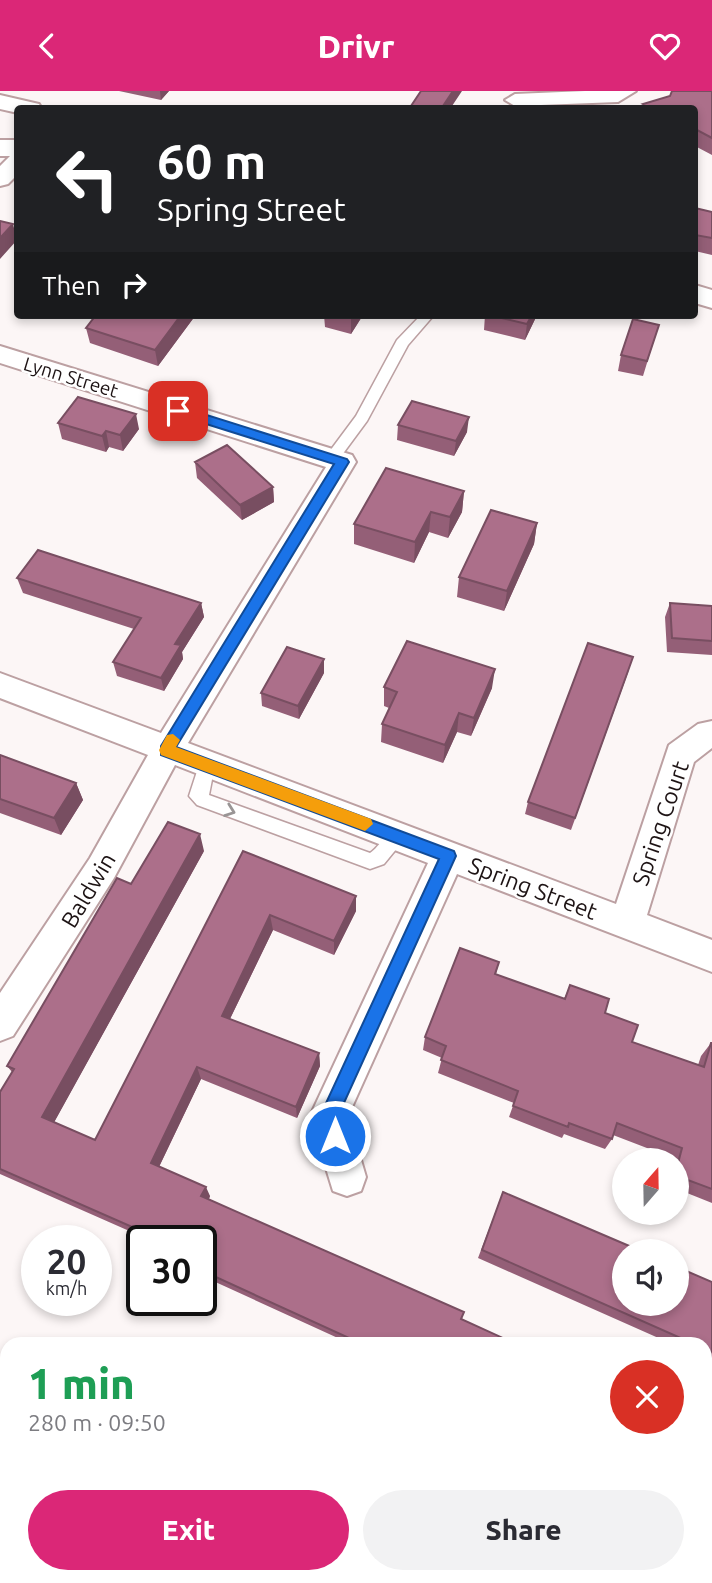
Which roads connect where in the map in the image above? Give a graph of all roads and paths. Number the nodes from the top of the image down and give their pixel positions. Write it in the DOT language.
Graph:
graph roads {
  1 [pos="626,91"];
  2 [pos="515,100"];
  3 [pos="14,165"];
  4 [pos="0,179"];
  5 [pos="426,319"];
  6 [pos="0,355"];
  7 [pos="337,460"];
  8 [pos="0,685"];
  9 [pos="709,733"];
  10 [pos="167,750"];
  11 [pos="448,856"];
  12 [pos="627,924"];
  13 [pos="712,956"];
  14 [pos="0,1024"];
  15 [pos="347,1177"];
  1 -- 2 [label="street"];
  3 -- 4 [label="street"];
  5 -- 7 [label="lane"];
  6 -- 7 [label="street, Lynn Street"];
  7 -- 10 [label="street, Baldwin"];
  8 -- 10 [label="street, Spring Street"];
  9 -- 12 [label="street, Spring Court"];
  10 -- 11 [label="street, Spring Street"];
  10 -- 14 [label="street, Baldwin"];
  11 -- 12 [label="street, Spring Street"];
  11 -- 15 [label="street"];
  12 -- 13 [label="street, Spring Street"];
}
